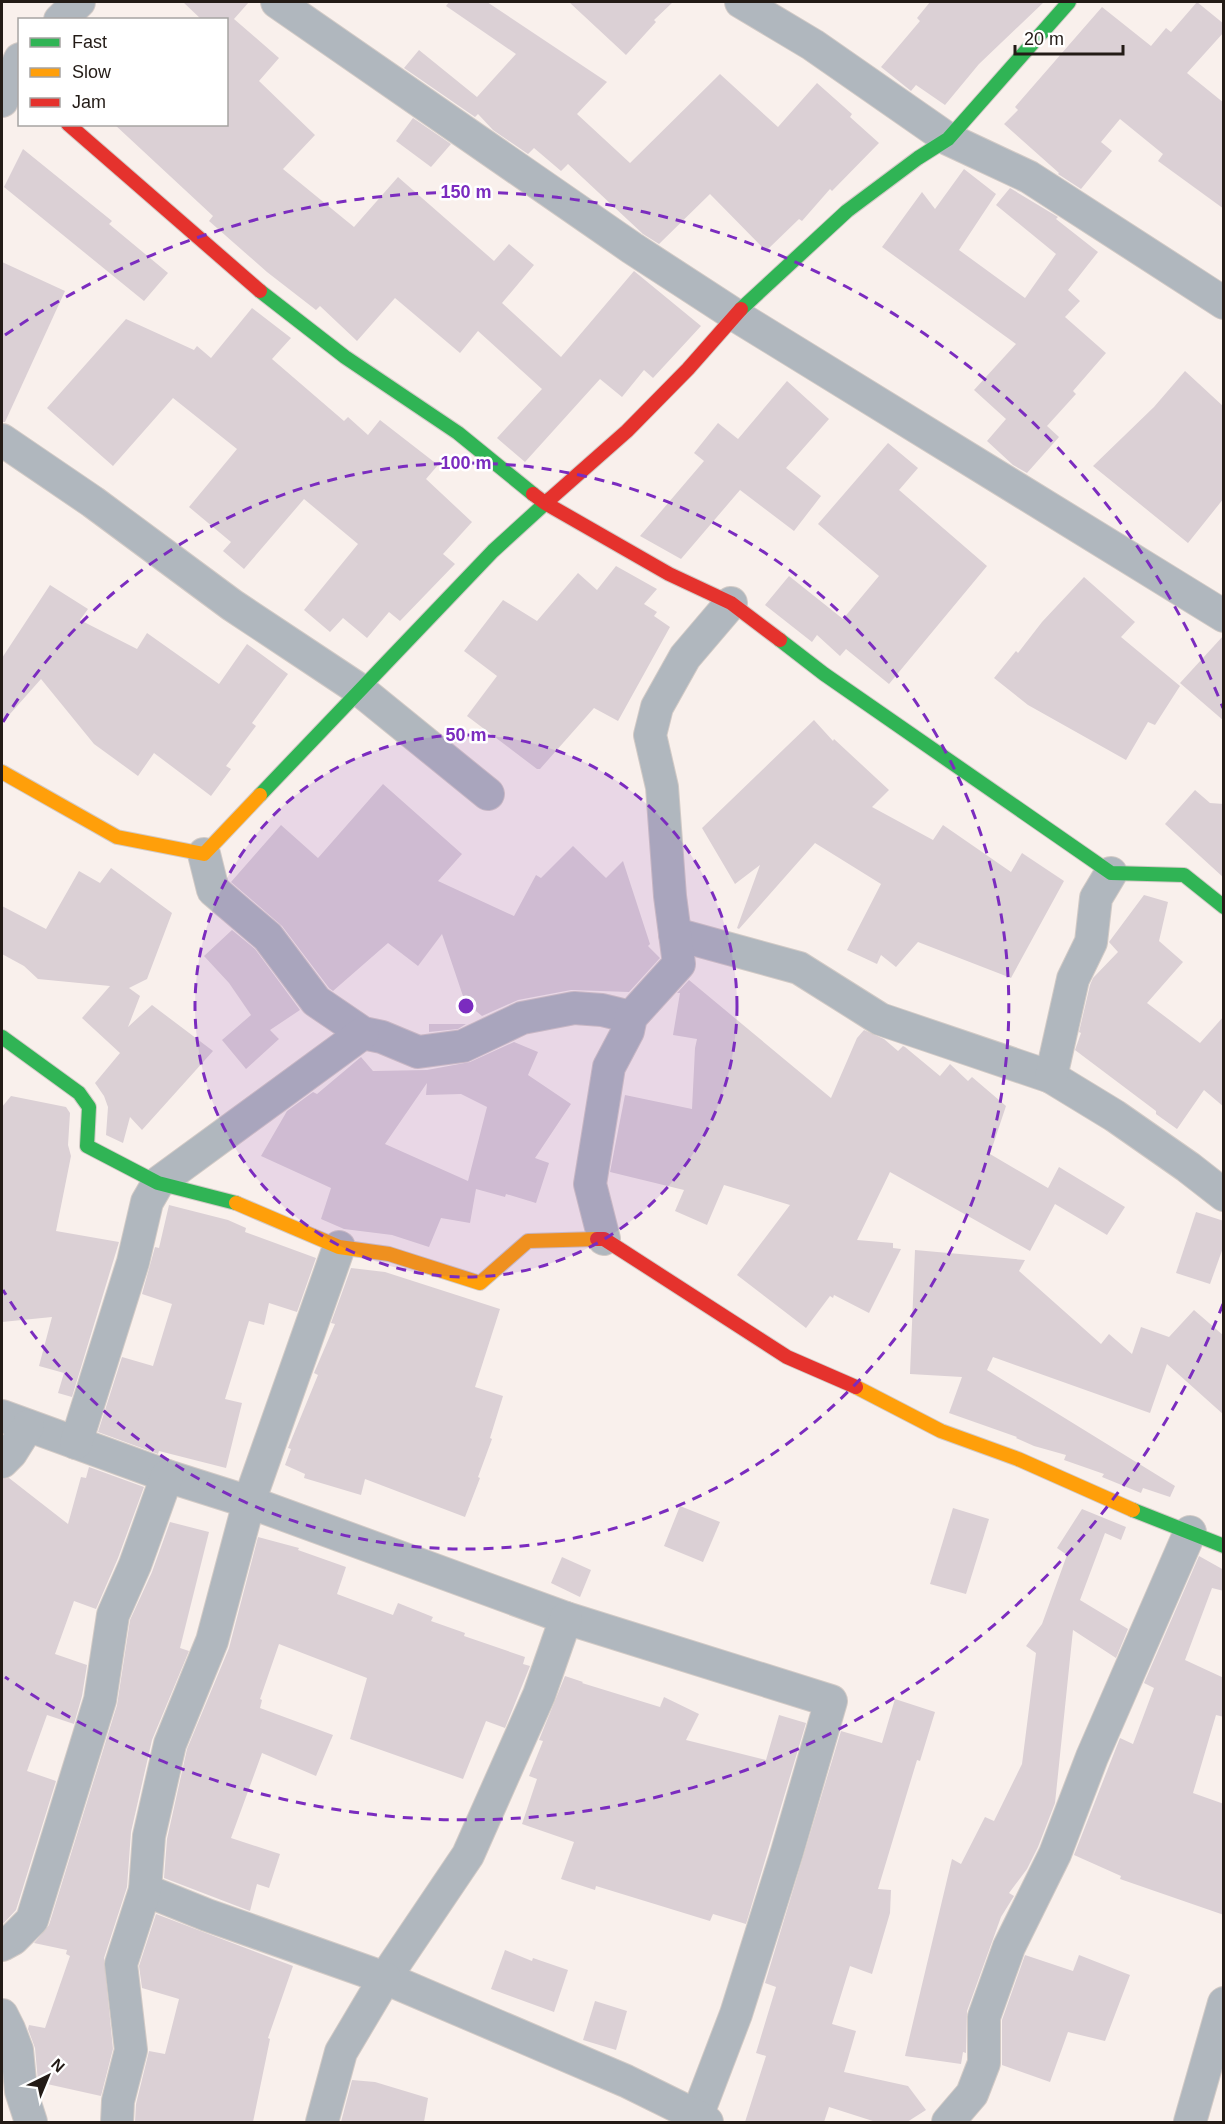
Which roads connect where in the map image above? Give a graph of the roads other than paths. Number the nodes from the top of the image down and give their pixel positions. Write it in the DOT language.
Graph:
graph roads {
  1 [pos="79,2"];
  2 [pos="277,2"];
  3 [pos="741,2"];
  4 [pos="1069,2"];
  5 [pos="62,18"];
  6 [pos="2,40"];
  7 [pos="18,58"];
  8 [pos="18,61"];
  9 [pos="2,101"];
  10 [pos="70,126"];
  11 [pos="948,139"];
  12 [pos="1224,303"];
  13 [pos="735,315"];
  14 [pos="2,440"];
  15 [pos="545,503"];
  16 [pos="731,603"];
  17 [pos="1224,616"];
  18 [pos="360,690"];
  19 [pos="2,772"];
  20 [pos="488,794"];
  21 [pos="204,854"];
  22 [pos="1111,873"];
  23 [pos="1224,907"];
  24 [pos="675,934"];
  25 [pos="631,1017"];
  26 [pos="363,1033"];
  27 [pos="2,1037"];
  28 [pos="1051,1077"];
  29 [pos="158,1182"];
  30 [pos="1224,1195"];
  31 [pos="604,1239"];
  32 [pos="339,1247"];
  33 [pos="15,1421"];
  34 [pos="76,1443"];
  35 [pos="2,1461"];
  36 [pos="167,1476"];
  37 [pos="249,1502"];
  38 [pos="1190,1532"];
  39 [pos="1224,1546"];
  40 [pos="566,1618"];
  41 [pos="145,1890"];
  42 [pos="2,1945"];
  43 [pos="385,1978"];
  44 [pos="1224,2003"];
  45 [pos="2,2015"];
  46 [pos="702,2119"];
  47 [pos="31,2122"];
  48 [pos="117,2122"];
  49 [pos="322,2122"];
  50 [pos="948,2122"];
  51 [pos="1190,2122"];
  1 -- 5 [label="street"];
  2 -- 13 [label="street"];
  3 -- 11 [label="street"];
  4 -- 11 [label="street"];
  6 -- 7 [label="street"];
  8 -- 9 [label="street"];
  10 -- 15 [label="street"];
  11 -- 12 [label="street"];
  11 -- 13 [label="street"];
  13 -- 15 [label="street"];
  13 -- 17 [label="street"];
  14 -- 18 [label="street"];
  15 -- 16 [label="street"];
  15 -- 18 [label="street"];
  16 -- 22 [label="street"];
  16 -- 24 [label="street"];
  18 -- 20 [label="street"];
  18 -- 21 [label="street"];
  19 -- 21 [label="street"];
  21 -- 26 [label="street"];
  22 -- 23 [label="street"];
  22 -- 28 [label="street"];
  24 -- 25 [label="street"];
  24 -- 28 [label="street"];
  25 -- 26 [label="street"];
  25 -- 31 [label="street"];
  26 -- 29 [label="street"];
  27 -- 29 [label="street"];
  28 -- 30 [label="street"];
  29 -- 32 [label="street"];
  29 -- 34 [label="street"];
  31 -- 32 [label="street"];
  31 -- 38 [label="street"];
  32 -- 37 [label="street"];
  33 -- 34 [label="street"];
  33 -- 35 [label="street"];
  34 -- 36 [label="street"];
  36 -- 37 [label="street"];
  36 -- 42 [label="street"];
  37 -- 40 [label="street"];
  37 -- 41 [label="street"];
  38 -- 39 [label="street"];
  38 -- 50 [label="street"];
  40 -- 43 [label="street"];
  40 -- 46 [label="street"];
  41 -- 43 [label="street"];
  41 -- 48 [label="street"];
  43 -- 46 [label="street"];
  43 -- 49 [label="street"];
  44 -- 51 [label="street"];
  45 -- 47 [label="street"];
}
